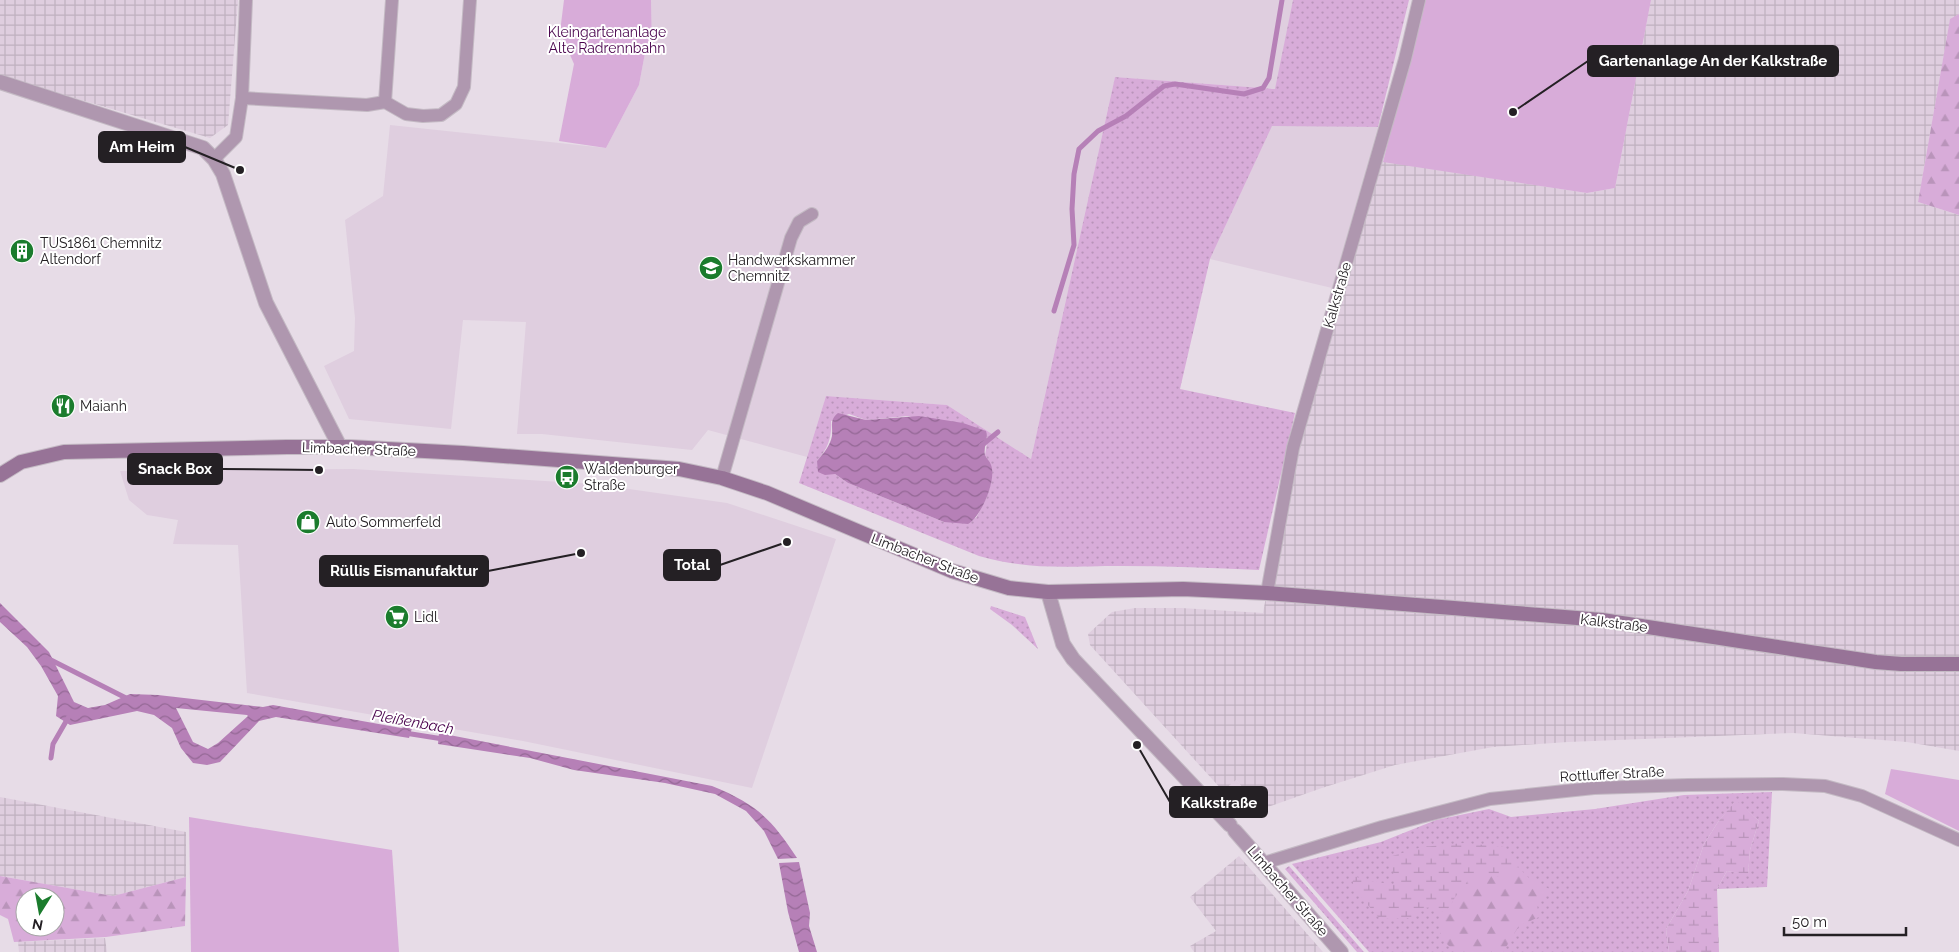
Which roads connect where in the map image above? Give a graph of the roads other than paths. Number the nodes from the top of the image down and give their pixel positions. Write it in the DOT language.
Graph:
graph roads {
  1 [pos="246,0"];
  2 [pos="392,0"];
  3 [pos="470,0"];
  4 [pos="1419,0"];
  5 [pos="0,82"];
  6 [pos="242,98"];
  7 [pos="385,102"];
  8 [pos="214,159"];
  9 [pos="812,214"];
  10 [pos="340,446"];
  11 [pos="0,475"];
  12 [pos="722,478"];
  13 [pos="1048,592"];
  14 [pos="1267,593"];
  15 [pos="1959,664"];
  16 [pos="1959,840"];
  17 [pos="1264,863"];
  18 [pos="1341,952"];
  1 -- 6 [label="street"];
  2 -- 7 [label="street"];
  3 -- 7 [label="street"];
  4 -- 14 [label="street, Kalkstraße"];
  5 -- 8 [label="street"];
  6 -- 7 [label="street"];
  6 -- 8 [label="street"];
  8 -- 10 [label="street"];
  9 -- 12 [label="street"];
  10 -- 11 [label="main road, Limbacher Straße"];
  10 -- 12 [label="main road, Limbacher Straße"];
  12 -- 13 [label="main road, Limbacher Straße"];
  13 -- 14 [label="main road, Kalkstraße"];
  13 -- 17 [label="street, Limbacher Straße"];
  14 -- 15 [label="main road, Kalkstraße"];
  16 -- 17 [label="street, Rottluffer Straße"];
  17 -- 18 [label="street, Limbacher Straße"];
}
